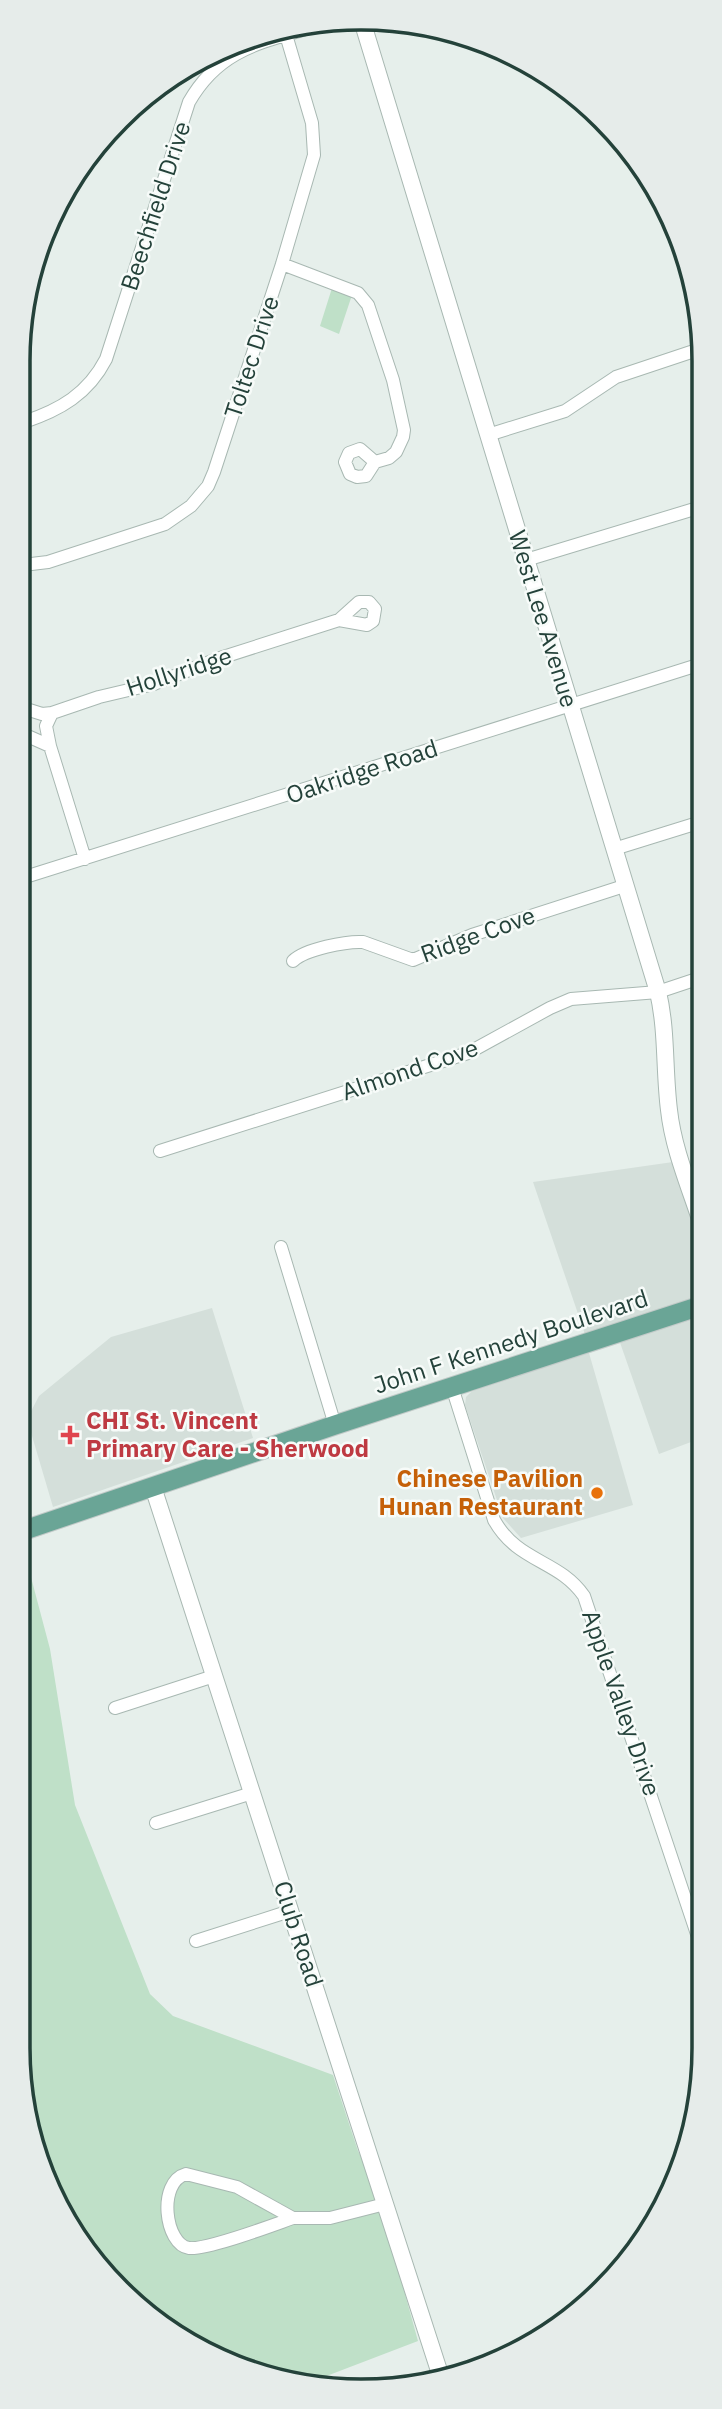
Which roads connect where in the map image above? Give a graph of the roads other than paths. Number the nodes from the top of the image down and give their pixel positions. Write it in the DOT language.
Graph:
graph roads {
  1 [pos="365,30"];
  2 [pos="287,38"];
  3 [pos="232,56"];
  4 [pos="282,264"];
  5 [pos="692,352"];
  6 [pos="30,420"];
  7 [pos="488,435"];
  8 [pos="375,462"];
  9 [pos="692,510"];
  10 [pos="526,560"];
  11 [pos="30,564"];
  12 [pos="339,620"];
  13 [pos="692,667"];
  14 [pos="570,705"];
  15 [pos="30,711"];
  16 [pos="52,713"];
  17 [pos="30,737"];
  18 [pos="50,746"];
  19 [pos="692,825"];
  20 [pos="614,849"];
  21 [pos="85,859"];
  22 [pos="30,876"];
  23 [pos="624,886"];
  24 [pos="293,961"];
  25 [pos="692,981"];
  26 [pos="658,992"];
  27 [pos="160,1151"];
  28 [pos="692,1193"];
  29 [pos="281,1247"];
  30 [pos="692,1308"];
  31 [pos="452,1387"];
  32 [pos="335,1425"];
  33 [pos="153,1487"];
  34 [pos="30,1528"];
  35 [pos="214,1676"];
  36 [pos="115,1708"];
  37 [pos="252,1793"];
  38 [pos="156,1823"];
  39 [pos="290,1911"];
  40 [pos="692,1919"];
  41 [pos="196,1941"];
  42 [pos="385,2204"];
  43 [pos="293,2218"];
  44 [pos="439,2370"];
  1 -- 7 [label="street, West Lee Avenue"];
  2 -- 4 [label="street, Toltec Drive"];
  3 -- 6 [label="street, Beechfield Drive"];
  4 -- 8 [label="street"];
  4 -- 11 [label="street, Toltec Drive"];
  5 -- 7 [label="street"];
  7 -- 10 [label="street, West Lee Avenue"];
  9 -- 10 [label="street"];
  10 -- 14 [label="street, West Lee Avenue"];
  12 -- 16 [label="street, Hollyridge"];
  13 -- 14 [label="street, Oakridge Road"];
  14 -- 20 [label="street, West Lee Avenue"];
  14 -- 21 [label="street, Oakridge Road"];
  15 -- 16 [label="street"];
  16 -- 18 [label="street"];
  17 -- 18 [label="street"];
  18 -- 21 [label="street"];
  19 -- 20 [label="street"];
  20 -- 23 [label="street, West Lee Avenue"];
  21 -- 22 [label="street, Oakridge Road"];
  23 -- 24 [label="street, Ridge Cove"];
  23 -- 26 [label="street, West Lee Avenue"];
  25 -- 26 [label="street, Almond Cove"];
  26 -- 27 [label="street, Almond Cove"];
  26 -- 28 [label="street, West Lee Avenue"];
  29 -- 32 [label="street"];
  30 -- 31 [label="main road, John F Kennedy Boulevard"];
  31 -- 32 [label="main road, John F Kennedy Boulevard"];
  31 -- 40 [label="street, Apple Valley Drive"];
  32 -- 33 [label="main road, John F Kennedy Boulevard"];
  33 -- 34 [label="main road, John F Kennedy Boulevard"];
  33 -- 35 [label="street, Club Road"];
  35 -- 36 [label="street"];
  35 -- 37 [label="street, Club Road"];
  37 -- 38 [label="street"];
  37 -- 39 [label="street, Club Road"];
  39 -- 41 [label="street"];
  39 -- 42 [label="street, Club Road"];
  42 -- 43 [label="street"];
  42 -- 44 [label="street, Club Road"];
  43 -- 43 [label="street"];
}
